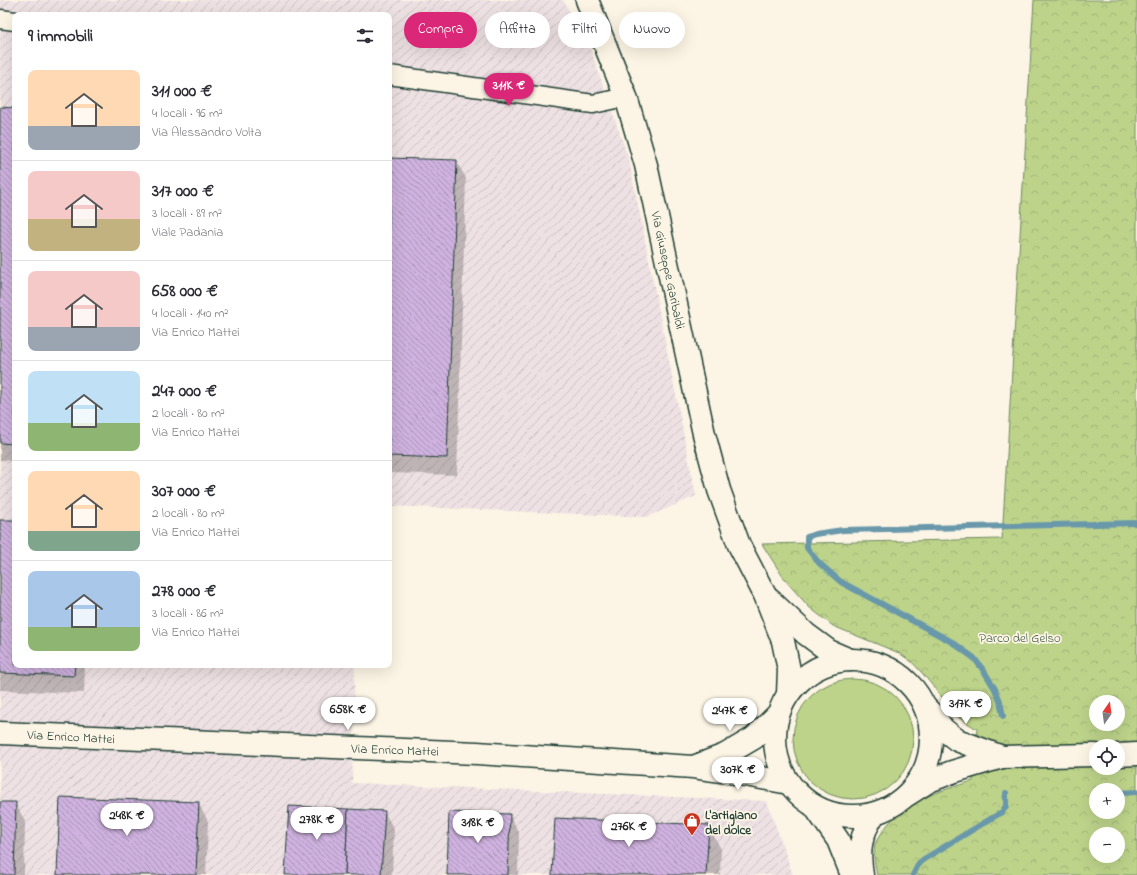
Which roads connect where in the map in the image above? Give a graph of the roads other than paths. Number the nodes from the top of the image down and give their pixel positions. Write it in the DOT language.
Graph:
graph roads {
  1 [pos="587,0"];
  2 [pos="0,19"];
  3 [pos="12,21"];
  4 [pos="392,75"];
  5 [pos="626,97"];
  6 [pos="765,595"];
  7 [pos="850,660"];
  8 [pos="788,694"];
  9 [pos="925,707"];
  10 [pos="778,714"];
  11 [pos="0,733"];
  12 [pos="1137,754"];
  13 [pos="1089,755"];
  14 [pos="1125,755"];
  15 [pos="1002,757"];
  16 [pos="693,767"];
  17 [pos="788,783"];
  18 [pos="908,795"];
  19 [pos="815,807"];
  20 [pos="874,814"];
  21 [pos="852,875"];
  22 [pos="862,875"];
  1 -- 5 [label="main road, Via Giuseppe Garibaldi"];
  2 -- 3 [label="street"];
  4 -- 5 [label="street"];
  5 -- 6 [label="main road, Via Giuseppe Garibaldi"];
  6 -- 7 [label="main road"];
  6 -- 8 [label="main road"];
  7 -- 8 [label="main road"];
  7 -- 9 [label="main road"];
  8 -- 10 [label="main road"];
  9 -- 15 [label="main road"];
  9 -- 18 [label="main road"];
  10 -- 16 [label="main road, Via Enrico Mattei"];
  10 -- 17 [label="main road"];
  11 -- 16 [label="main road, Via Enrico Mattei"];
  12 -- 14 [label="main road"];
  13 -- 15 [label="main road"];
  15 -- 18 [label="main road"];
  16 -- 17 [label="main road, Via Enrico Mattei"];
  17 -- 19 [label="main road"];
  18 -- 20 [label="main road"];
  19 -- 20 [label="main road"];
  19 -- 21 [label="main road"];
  20 -- 22 [label="main road"];
}
